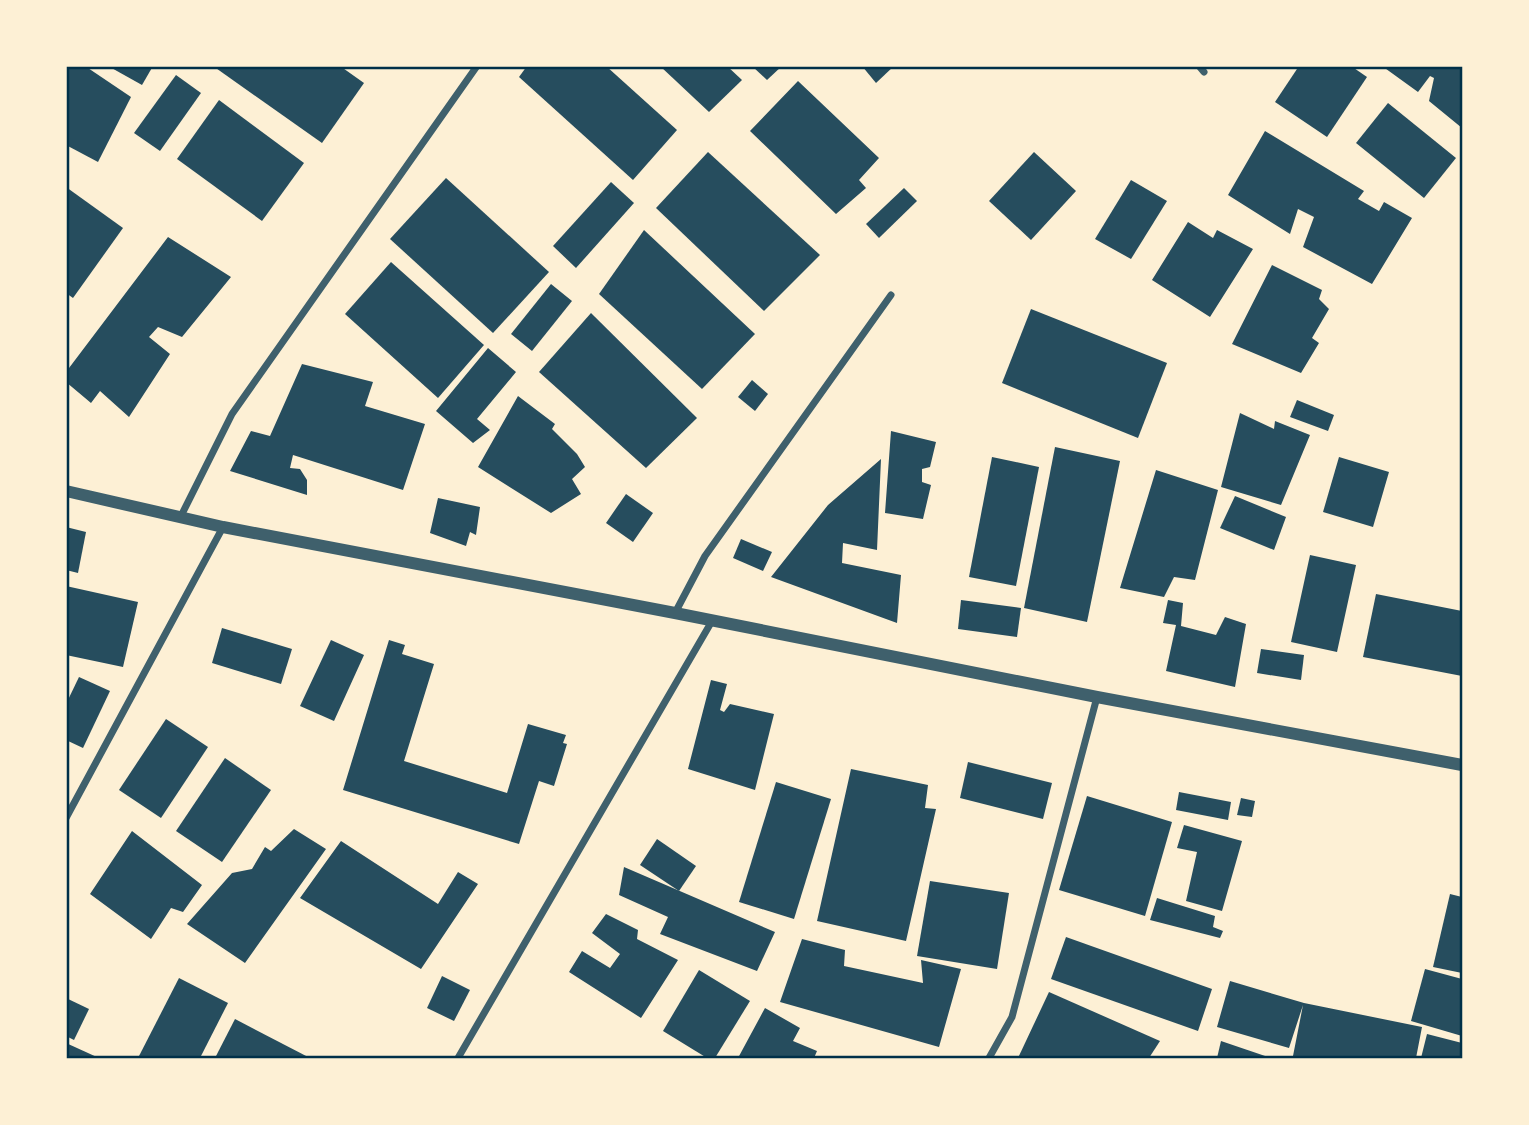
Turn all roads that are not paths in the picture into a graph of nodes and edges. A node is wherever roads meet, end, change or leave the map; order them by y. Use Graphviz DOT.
graph roads {
  1 [pos="477,66"];
  2 [pos="891,295"];
  3 [pos="66,491"];
  4 [pos="181,516"];
  5 [pos="223,527"];
  6 [pos="675,612"];
  7 [pos="712,621"];
  8 [pos="1097,697"];
  9 [pos="1462,765"];
  10 [pos="66,818"];
  11 [pos="458,1059"];
  12 [pos="989,1059"];
  1 -- 4 [label="street"];
  2 -- 6 [label="street"];
  3 -- 4 [label="street"];
  4 -- 5 [label="street"];
  5 -- 6 [label="street"];
  5 -- 10 [label="street"];
  6 -- 7 [label="street"];
  7 -- 8 [label="street"];
  7 -- 11 [label="street"];
  8 -- 9 [label="street"];
  8 -- 12 [label="street"];
}
